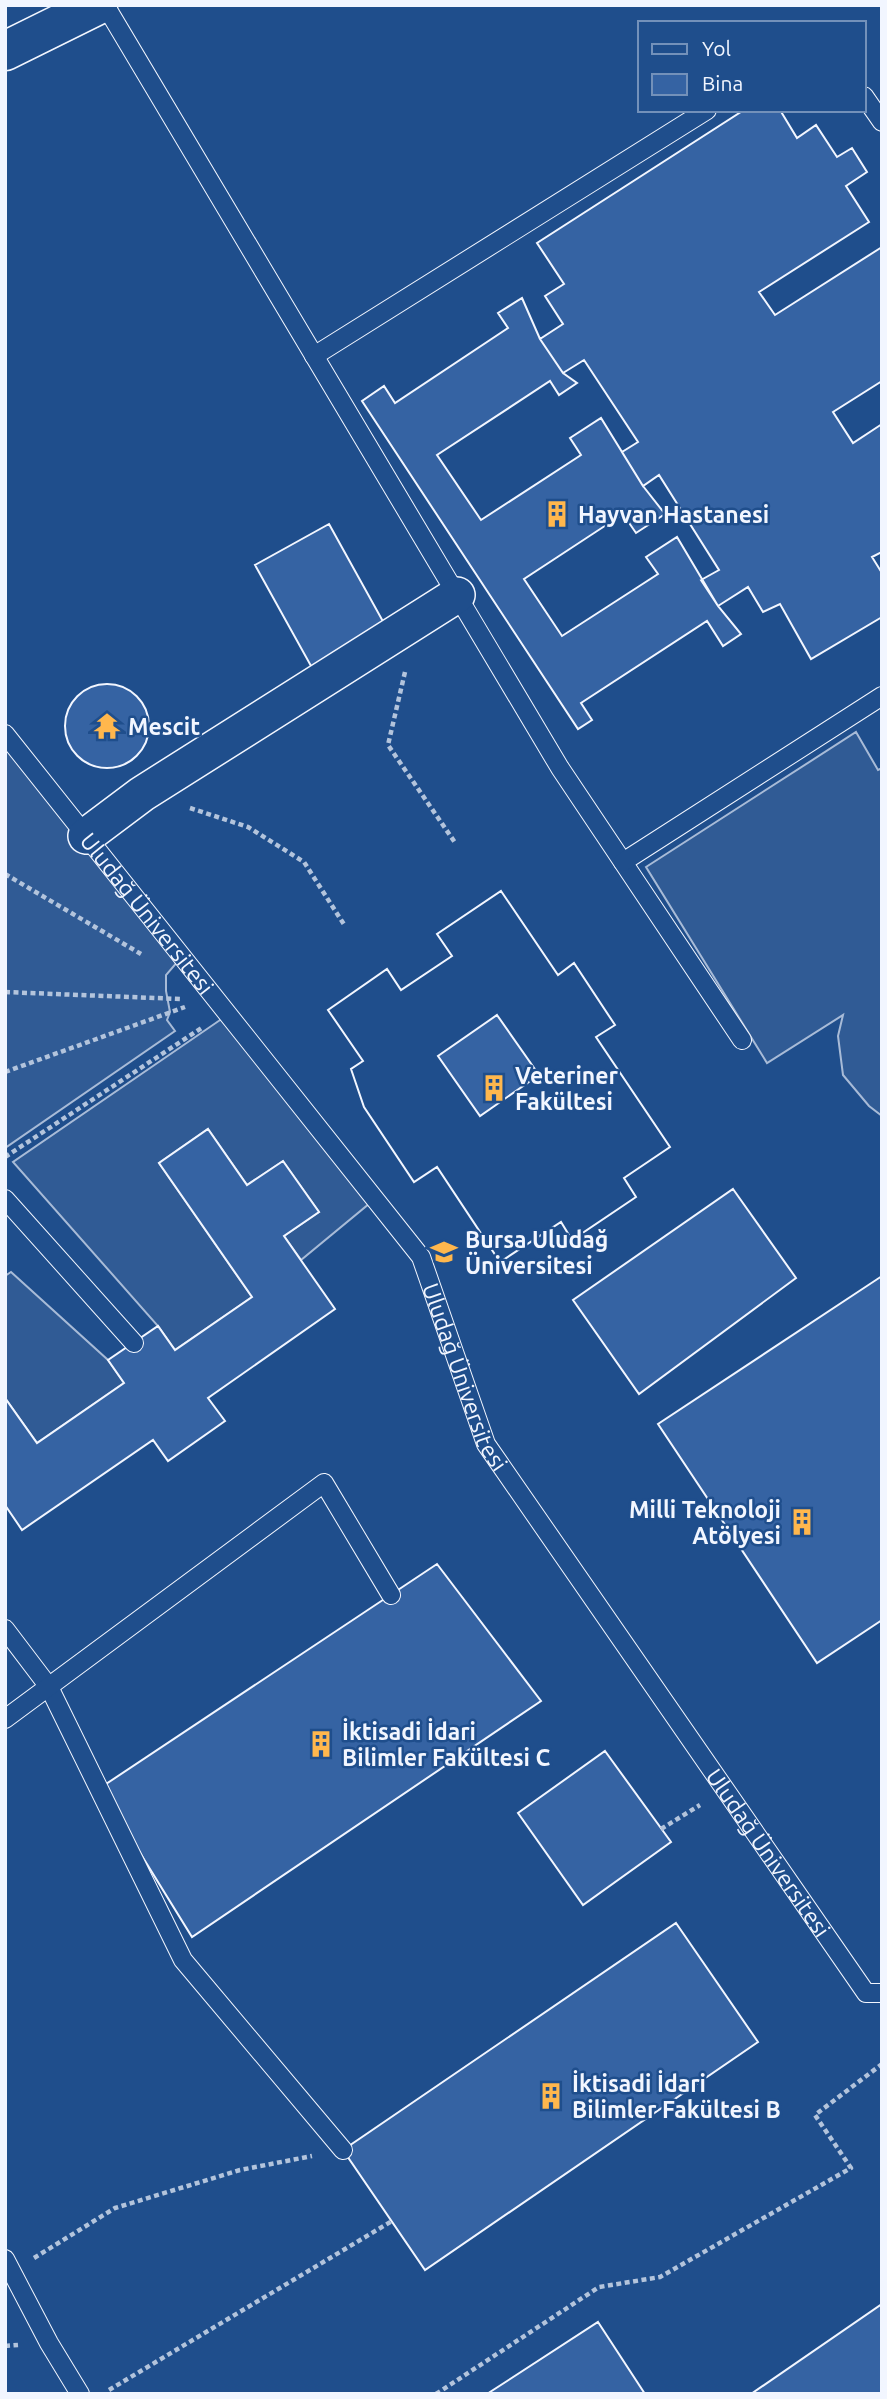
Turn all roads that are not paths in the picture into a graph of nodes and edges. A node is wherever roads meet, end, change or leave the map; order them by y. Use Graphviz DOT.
graph roads {
  1 [pos="98,5"];
  2 [pos="105,5"];
  3 [pos="5,51"];
  4 [pos="866,99"];
  5 [pos="705,112"];
  6 [pos="882,122"];
  7 [pos="314,356"];
  8 [pos="457,595"];
  9 [pos="882,695"];
  10 [pos="5,734"];
  11 [pos="86,835"];
  12 [pos="623,862"];
  13 [pos="742,1040"];
  14 [pos="5,1199"];
  15 [pos="134,1343"];
  16 [pos="391,1595"];
  17 [pos="5,1629"];
  18 [pos="48,1687"];
  19 [pos="5,1719"];
  20 [pos="882,1993"];
  21 [pos="343,2150"];
  22 [pos="9,2265"];
  23 [pos="80,2394"];
  1 -- 3 [label="street"];
  2 -- 7 [label="lane"];
  4 -- 6 [label="lane"];
  5 -- 7 [label="lane"];
  7 -- 8 [label="lane"];
  8 -- 11 [label="street"];
  8 -- 12 [label="lane"];
  9 -- 12 [label="lane"];
  10 -- 11 [label="lane, Uludağ Üniversitesi"];
  11 -- 20 [label="lane, Uludağ Üniversitesi"];
  12 -- 13 [label="lane"];
  14 -- 15 [label="lane"];
  16 -- 18 [label="lane"];
  17 -- 18 [label="lane"];
  18 -- 19 [label="lane"];
  18 -- 21 [label="lane"];
  22 -- 23 [label="lane"];
}
